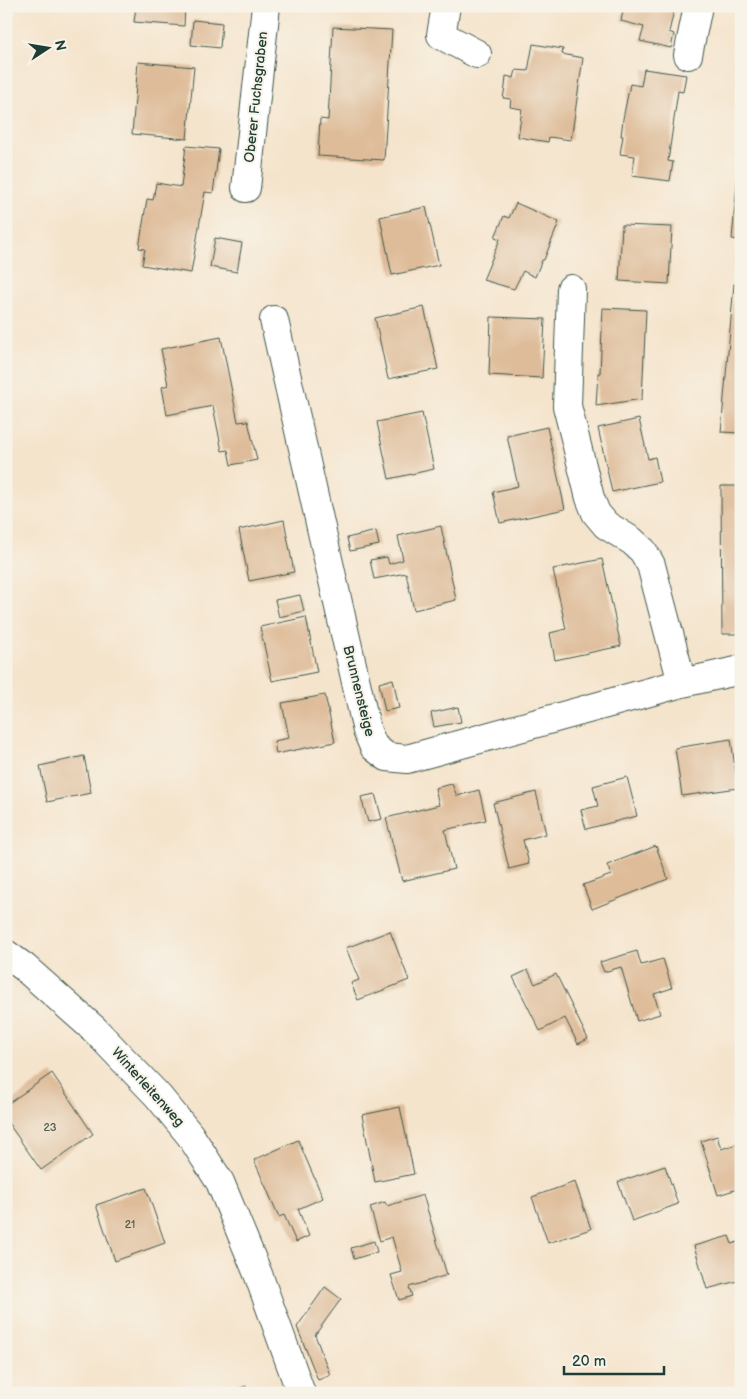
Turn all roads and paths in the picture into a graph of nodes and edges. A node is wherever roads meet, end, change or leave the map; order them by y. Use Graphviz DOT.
graph roads {
  1 [pos="266,6"];
  2 [pos="446,6"];
  3 [pos="698,6"];
  4 [pos="477,54"];
  5 [pos="688,55"];
  6 [pos="246,188"];
  7 [pos="571,289"];
  8 [pos="274,320"];
  9 [pos="741,670"];
  10 [pos="682,683"];
  11 [pos="6,954"];
  12 [pos="301,1393"];
  1 -- 6 [label="street, Oberer Fuchsgraben"];
  2 -- 4 [label="street"];
  3 -- 5 [label="street"];
  7 -- 10 [label="street"];
  8 -- 10 [label="street, Brunnensteige"];
  9 -- 10 [label="street, Brunnensteige"];
  11 -- 12 [label="street, Winterleitenweg"];
}
